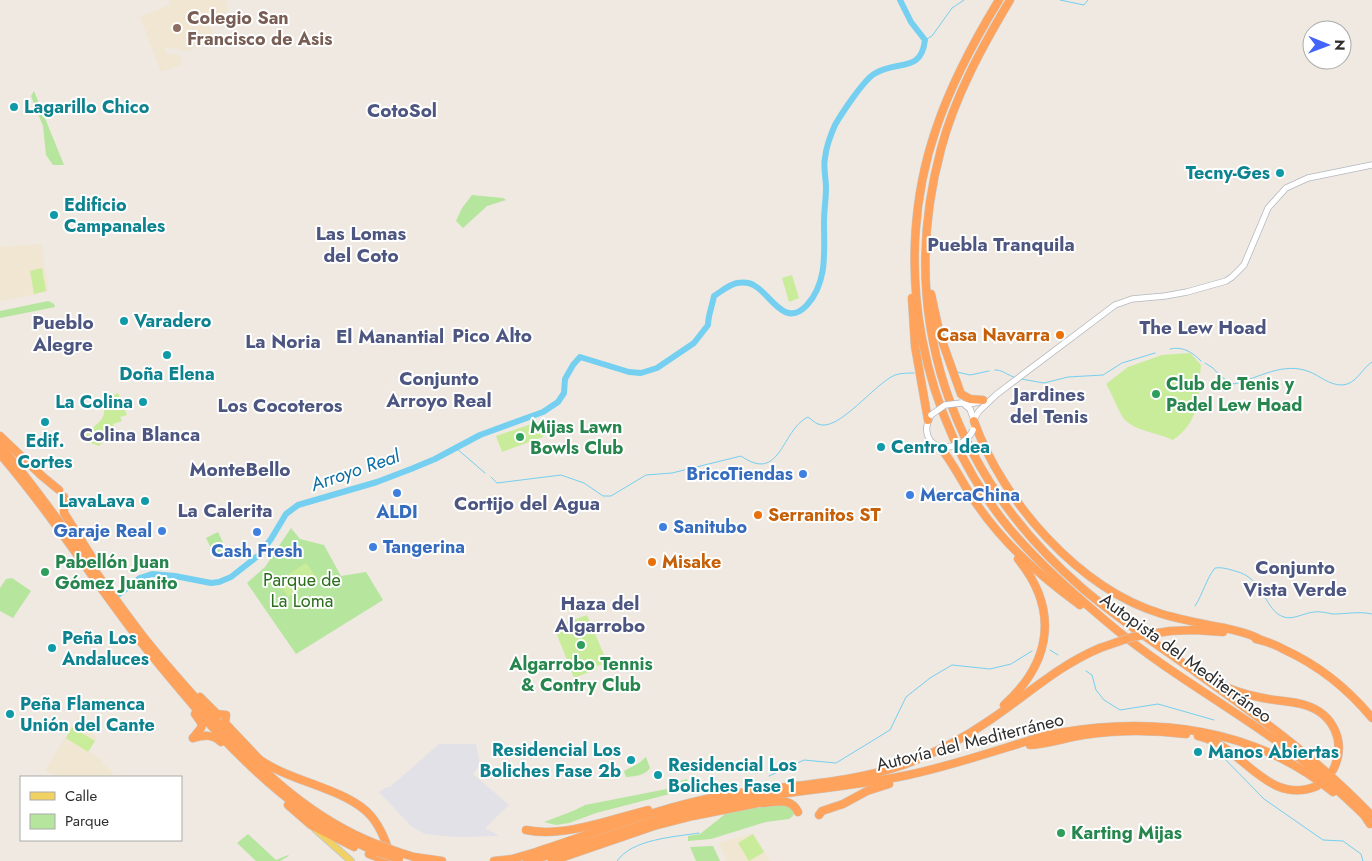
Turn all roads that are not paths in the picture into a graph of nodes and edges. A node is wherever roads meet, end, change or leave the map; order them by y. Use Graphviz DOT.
graph roads {
  1 [pos="999,0"];
  2 [pos="1010,0"];
  3 [pos="1372,165"];
  4 [pos="914,248"];
  5 [pos="926,254"];
  6 [pos="961,394"];
  7 [pos="997,394"];
  8 [pos="983,400"];
  9 [pos="964,404"];
  10 [pos="930,418"];
  11 [pos="974,420"];
  12 [pos="0,436"];
  13 [pos="0,445"];
  14 [pos="943,447"];
  15 [pos="0,454"];
  16 [pos="0,459"];
  17 [pos="12,468"];
  18 [pos="59,490"];
  19 [pos="64,497"];
  20 [pos="997,531"];
  21 [pos="104,584"];
  22 [pos="1114,628"];
  23 [pos="1261,640"];
  24 [pos="162,664"];
  25 [pos="1201,676"];
  26 [pos="1372,718"];
  27 [pos="219,724"];
  28 [pos="980,726"];
  29 [pos="1067,732"];
  30 [pos="1030,746"];
  31 [pos="237,753"];
  32 [pos="245,761"];
  33 [pos="263,763"];
  34 [pos="1333,770"];
  35 [pos="889,784"];
  36 [pos="1316,786"];
  37 [pos="690,803"];
  38 [pos="762,803"];
  39 [pos="798,812"];
  40 [pos="819,815"];
  41 [pos="1371,822"];
  42 [pos="310,825"];
  43 [pos="526,830"];
  44 [pos="377,851"];
  45 [pos="397,859"];
  46 [pos="553,860"];
  47 [pos="351,861"];
  48 [pos="442,861"];
  49 [pos="494,861"];
  50 [pos="527,861"];
  1 -- 4 [label="highway, Autopista del Mediterráneo"];
  2 -- 5 [label="highway, Autopista del Mediterráneo"];
  3 -- 7 [label="main road"];
  4 -- 10 [label="highway"];
  4 -- 22 [label="highway, Autopista del Mediterráneo"];
  5 -- 6 [label="highway"];
  5 -- 25 [label="highway, Autopista del Mediterráneo"];
  6 -- 8 [label="highway"];
  6 -- 9 [label="highway"];
  7 -- 8 [label="main road"];
  7 -- 11 [label="main road"];
  8 -- 9 [label="main road"];
  9 -- 10 [label="main road, bridge"];
  9 -- 11 [label="main road"];
  10 -- 14 [label="main road"];
  11 -- 14 [label="main road, bridge"];
  11 -- 23 [label="highway"];
  12 -- 18 [label="highway"];
  13 -- 21 [label="highway"];
  14 -- 20 [label="highway"];
  15 -- 17 [label="highway"];
  16 -- 17 [label="highway"];
  17 -- 21 [label="highway"];
  19 -- 21 [label="highway"];
  20 -- 22 [label="highway"];
  20 -- 28 [label="highway"];
  21 -- 24 [label="highway"];
  22 -- 41 [label="highway, Autopista del Mediterráneo"];
  23 -- 26 [label="highway, Autovía del Mediterráneo"];
  23 -- 28 [label="highway, Autovía del Mediterráneo, bridge"];
  24 -- 27 [label="highway"];
  24 -- 31 [label="highway"];
  24 -- 31 [label="highway"];
  24 -- 33 [label="highway"];
  25 -- 34 [label="highway"];
  25 -- 41 [label="highway, Autopista del Mediterráneo"];
  27 -- 33 [label="highway"];
  27 -- 44 [label="highway"];
  28 -- 37 [label="highway, Autovía del Mediterráneo"];
  29 -- 30 [label="highway"];
  29 -- 41 [label="highway, Autovía del Mediterráneo"];
  29 -- 50 [label="highway, Autovía del Mediterráneo"];
  30 -- 35 [label="highway"];
  30 -- 36 [label="highway"];
  31 -- 32 [label="highway"];
  32 -- 42 [label="highway"];
  32 -- 44 [label="highway"];
  33 -- 45 [label="highway"];
  35 -- 38 [label="highway"];
  35 -- 40 [label="highway"];
  37 -- 43 [label="highway"];
  37 -- 49 [label="highway, Autovía del Mediterráneo"];
  38 -- 39 [label="highway"];
  38 -- 46 [label="highway"];
  42 -- 44 [label="highway"];
  42 -- 47 [label="main road"];
  44 -- 45 [label="highway, bridge"];
  44 -- 45 [label="highway"];
  45 -- 48 [label="highway"];
}
